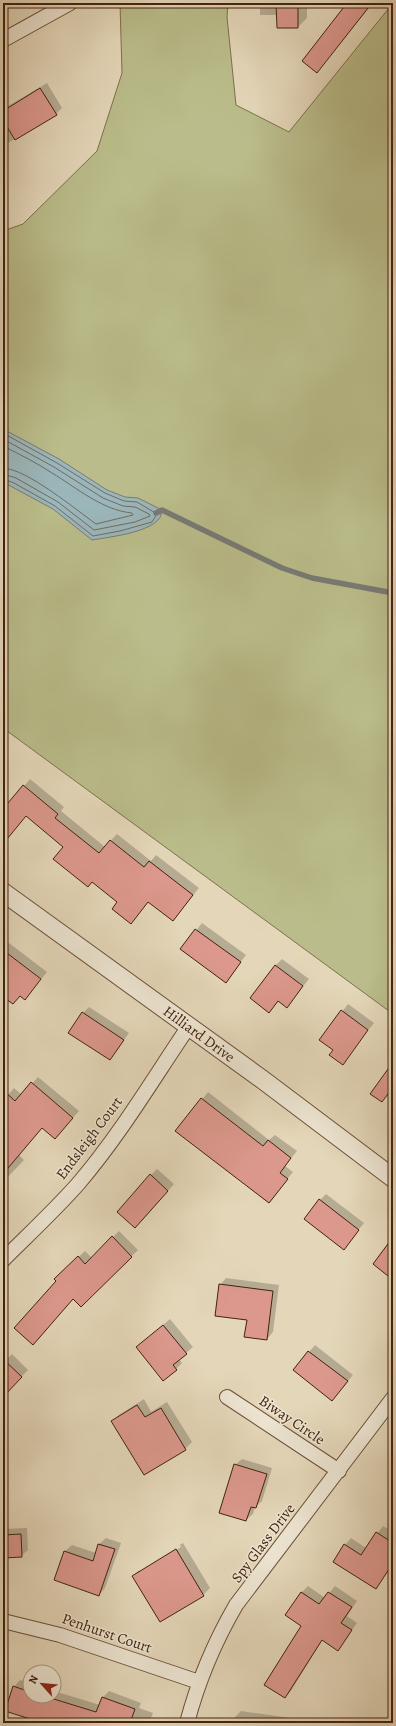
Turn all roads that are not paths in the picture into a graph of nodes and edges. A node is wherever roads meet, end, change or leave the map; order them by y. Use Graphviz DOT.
graph roads {
  1 [pos="70,3"];
  2 [pos="3,40"];
  3 [pos="3,892"];
  4 [pos="189,1026"];
  5 [pos="393,1178"];
  6 [pos="3,1260"];
  7 [pos="227,1397"];
  8 [pos="393,1398"];
  9 [pos="339,1471"];
  10 [pos="3,1621"];
  11 [pos="199,1682"];
  12 [pos="187,1723"];
  1 -- 2 [label="street"];
  3 -- 4 [label="street, Hilliard Drive"];
  4 -- 5 [label="street, Hilliard Drive"];
  4 -- 6 [label="street, Endsleigh Court"];
  7 -- 9 [label="street, Biway Circle"];
  8 -- 9 [label="street, Spy Glass Drive"];
  9 -- 11 [label="street, Spy Glass Drive"];
  10 -- 11 [label="street, Penhurst Court"];
  11 -- 12 [label="street, Spy Glass Drive"];
}
